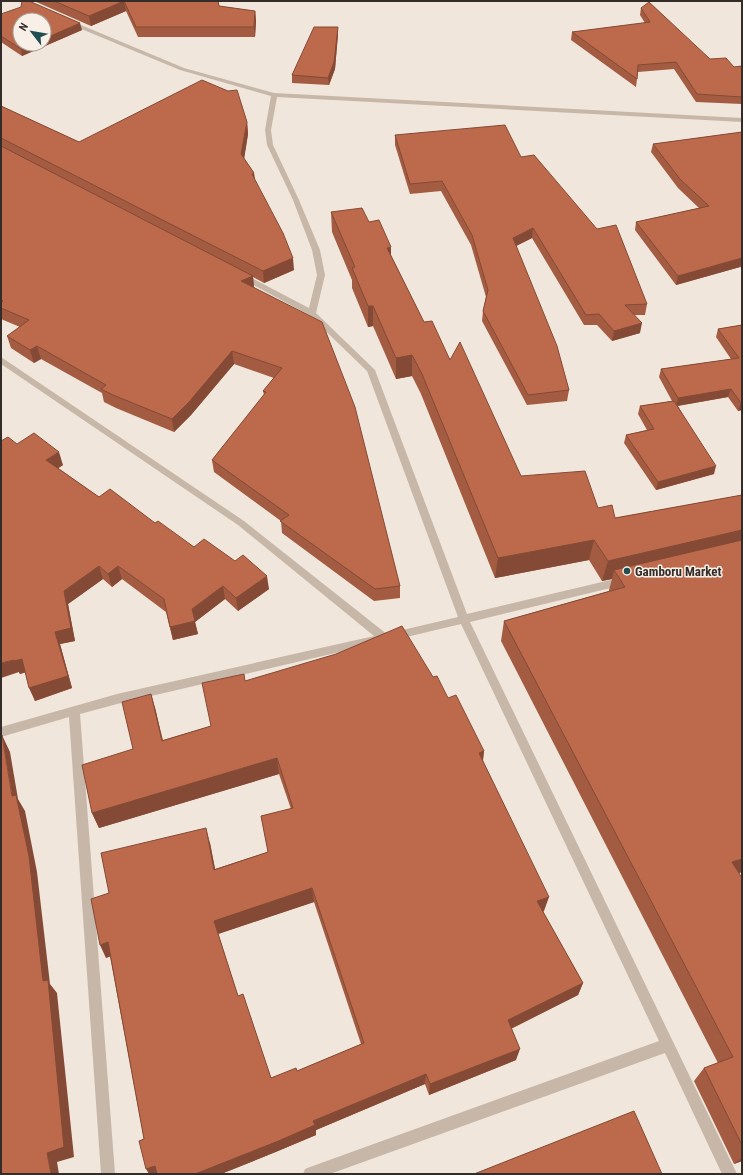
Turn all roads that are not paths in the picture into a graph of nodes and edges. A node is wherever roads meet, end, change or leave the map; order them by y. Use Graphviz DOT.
graph roads {
  1 [pos="65,20"];
  2 [pos="274,95"];
  3 [pos="742,120"];
  4 [pos="234,272"];
  5 [pos="312,313"];
  6 [pos="1,360"];
  7 [pos="634,579"];
  8 [pos="464,620"];
  9 [pos="384,638"];
  10 [pos="74,711"];
  11 [pos="1,732"];
  12 [pos="667,1045"];
  13 [pos="108,1174"];
  14 [pos="310,1174"];
  15 [pos="730,1174"];
  1 -- 2 [label="street"];
  2 -- 3 [label="street"];
  2 -- 5 [label="street"];
  4 -- 5 [label="street"];
  5 -- 8 [label="street"];
  6 -- 9 [label="street"];
  7 -- 8 [label="street"];
  8 -- 9 [label="street"];
  8 -- 12 [label="street"];
  9 -- 10 [label="street"];
  10 -- 11 [label="street"];
  10 -- 13 [label="street"];
  12 -- 14 [label="street"];
  12 -- 15 [label="street"];
}
